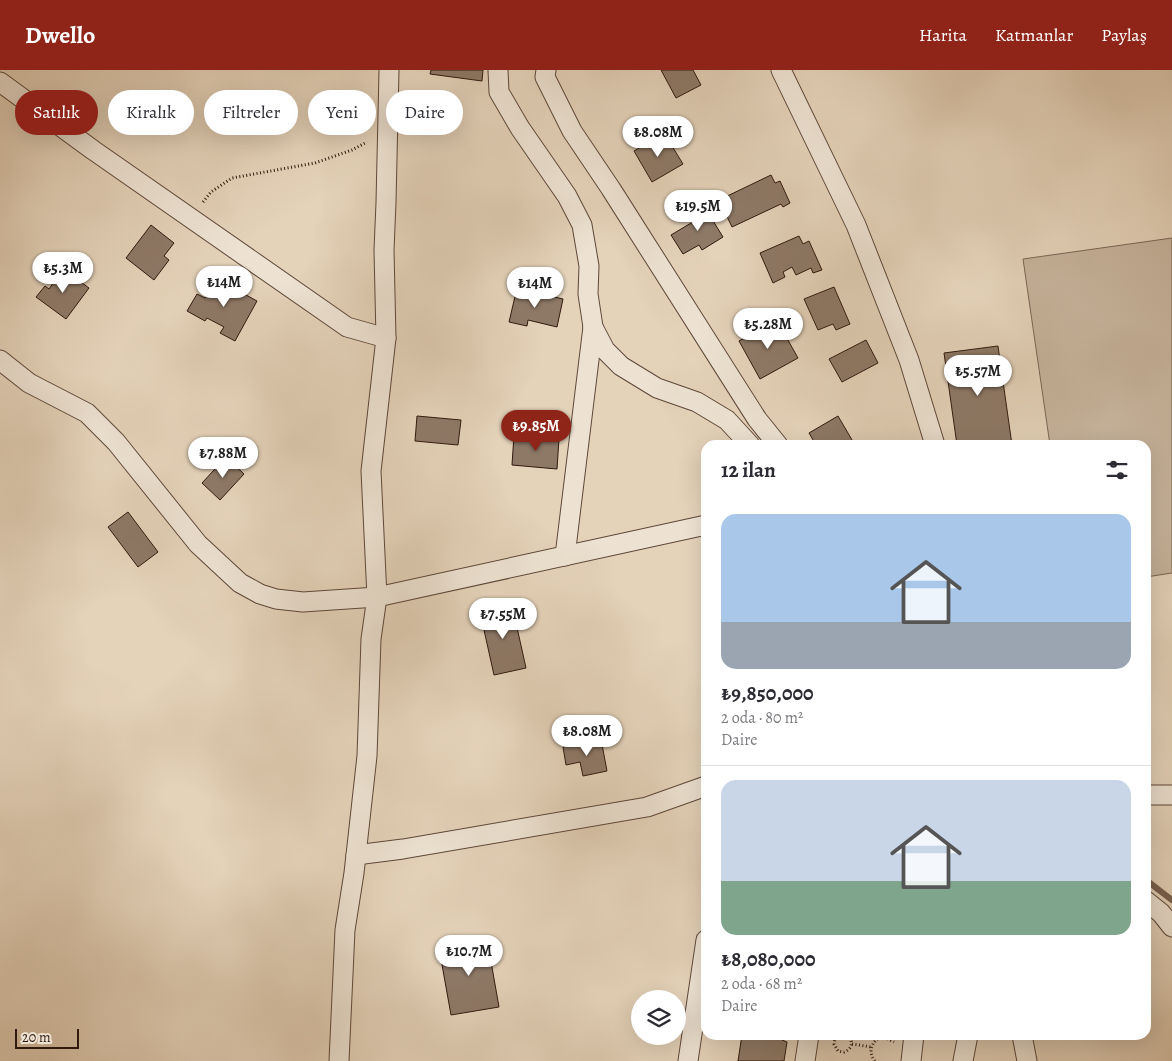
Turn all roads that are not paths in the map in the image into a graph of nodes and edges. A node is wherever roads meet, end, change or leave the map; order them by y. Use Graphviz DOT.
graph roads {
  1 [pos="389,70"];
  2 [pos="498,70"];
  3 [pos="546,70"];
  4 [pos="781,70"];
  5 [pos="0,82"];
  6 [pos="592,327"];
  7 [pos="386,338"];
  8 [pos="0,360"];
  9 [pos="745,440"];
  10 [pos="774,440"];
  11 [pos="933,440"];
  12 [pos="701,526"];
  13 [pos="565,556"];
  14 [pos="377,596"];
  15 [pos="701,788"];
  16 [pos="1151,795"];
  17 [pos="1172,795"];
  18 [pos="356,855"];
  19 [pos="1151,905"];
  20 [pos="1172,927"];
  21 [pos="701,974"];
  22 [pos="808,1040"];
  23 [pos="913,1040"];
  24 [pos="967,1040"];
  25 [pos="1023,1040"];
  26 [pos="339,1061"];
  27 [pos="688,1061"];
  28 [pos="805,1061"];
  29 [pos="911,1061"];
  30 [pos="963,1061"];
  31 [pos="1027,1061"];
  1 -- 7 [label="street"];
  2 -- 6 [label="street"];
  3 -- 10 [label="street"];
  4 -- 11 [label="street"];
  5 -- 7 [label="street"];
  6 -- 9 [label="street"];
  6 -- 13 [label="street"];
  7 -- 14 [label="street"];
  8 -- 14 [label="street"];
  12 -- 13 [label="street"];
  13 -- 14 [label="street"];
  14 -- 18 [label="street"];
  15 -- 18 [label="street"];
  16 -- 17 [label="street"];
  18 -- 26 [label="street"];
  19 -- 20 [label="street"];
  21 -- 27 [label="street"];
  22 -- 28 [label="street"];
  23 -- 29 [label="street"];
  24 -- 30 [label="street"];
  25 -- 31 [label="street"];
}
